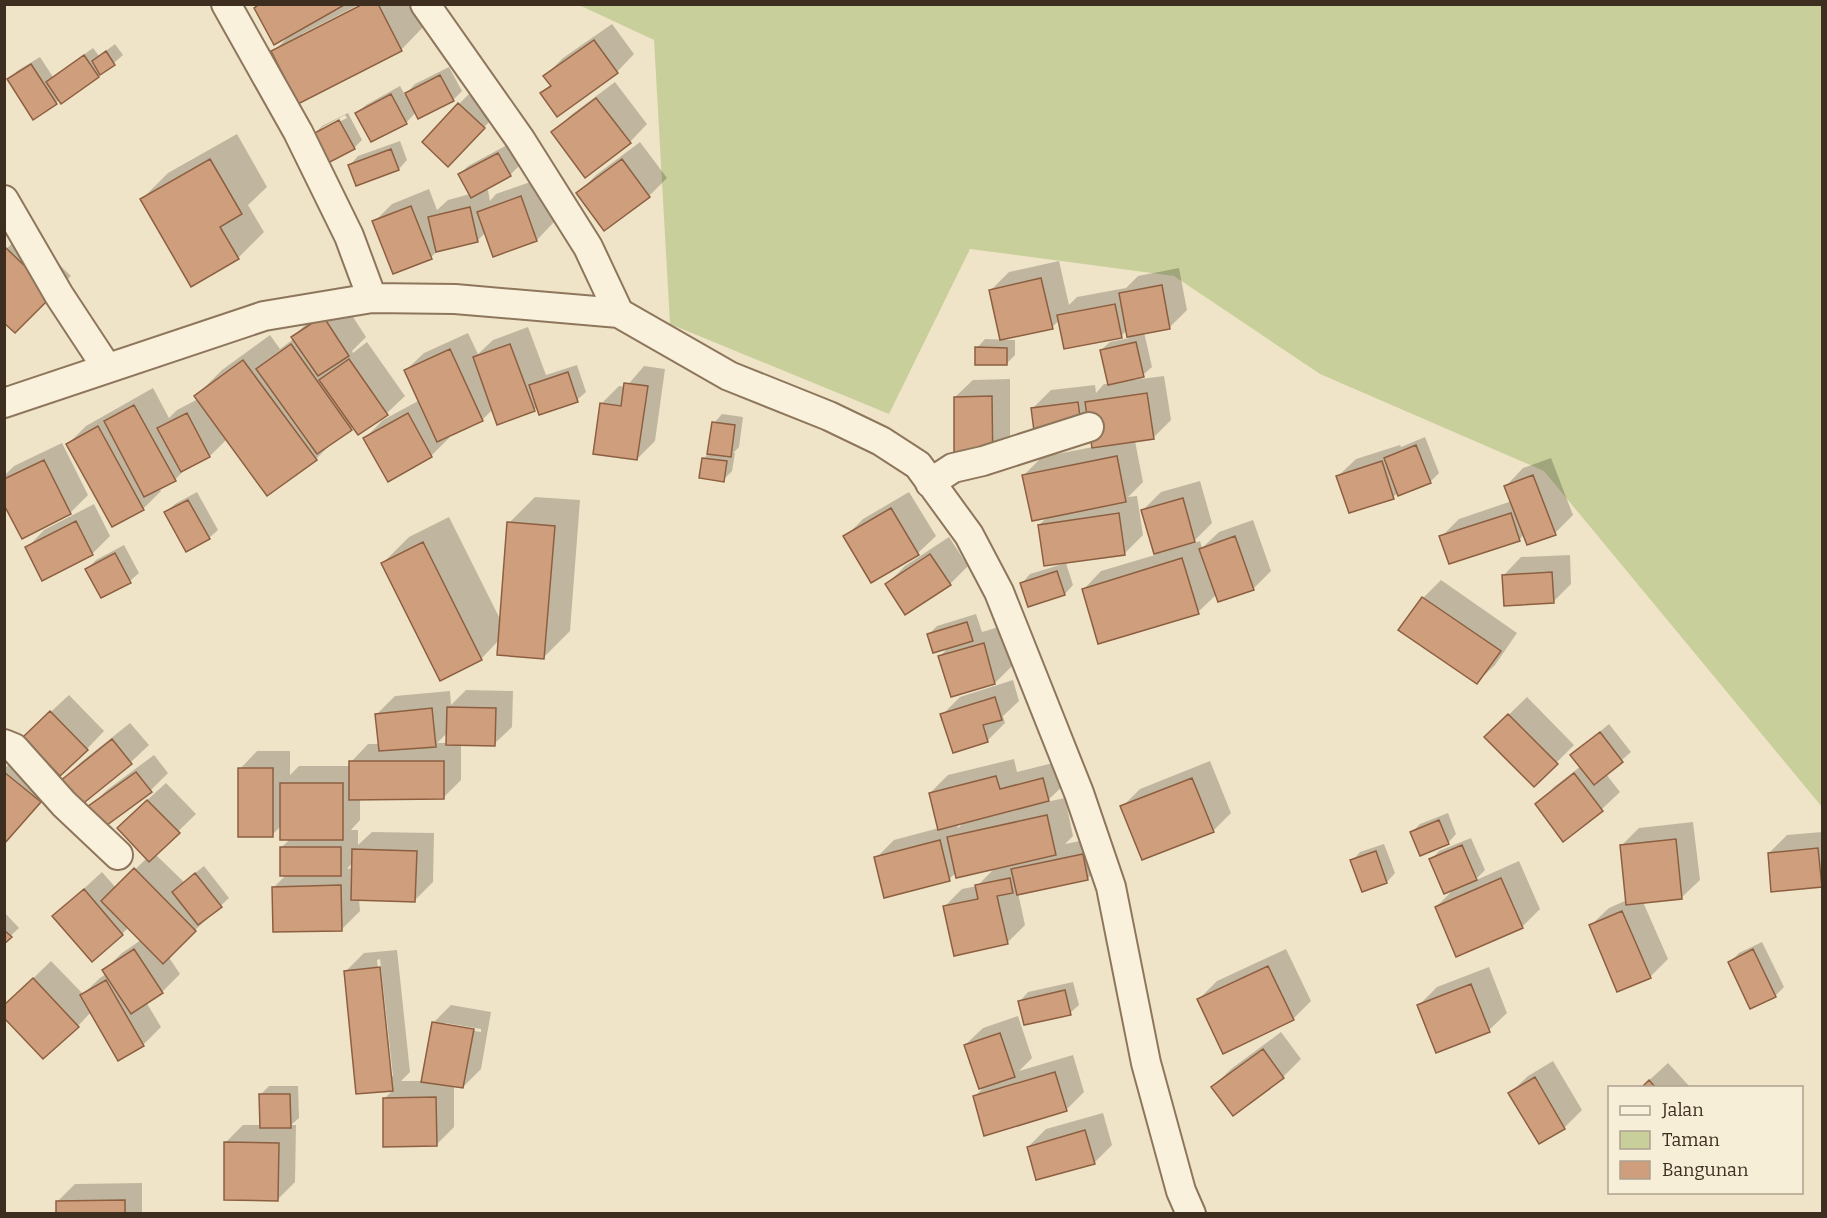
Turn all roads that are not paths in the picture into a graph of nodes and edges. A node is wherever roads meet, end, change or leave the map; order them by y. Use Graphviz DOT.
graph roads {
  1 [pos="226,4"];
  2 [pos="425,4"];
  3 [pos="4,200"];
  4 [pos="372,297"];
  5 [pos="619,313"];
  6 [pos="107,368"];
  7 [pos="4,403"];
  8 [pos="1089,427"];
  9 [pos="930,483"];
  10 [pos="4,744"];
  11 [pos="118,855"];
  12 [pos="1191,1214"];
  1 -- 4 [label="street"];
  2 -- 5 [label="street"];
  3 -- 6 [label="street"];
  4 -- 5 [label="street"];
  4 -- 6 [label="street"];
  5 -- 9 [label="street"];
  6 -- 7 [label="street"];
  8 -- 9 [label="street"];
  9 -- 12 [label="street"];
  10 -- 11 [label="street"];
}
